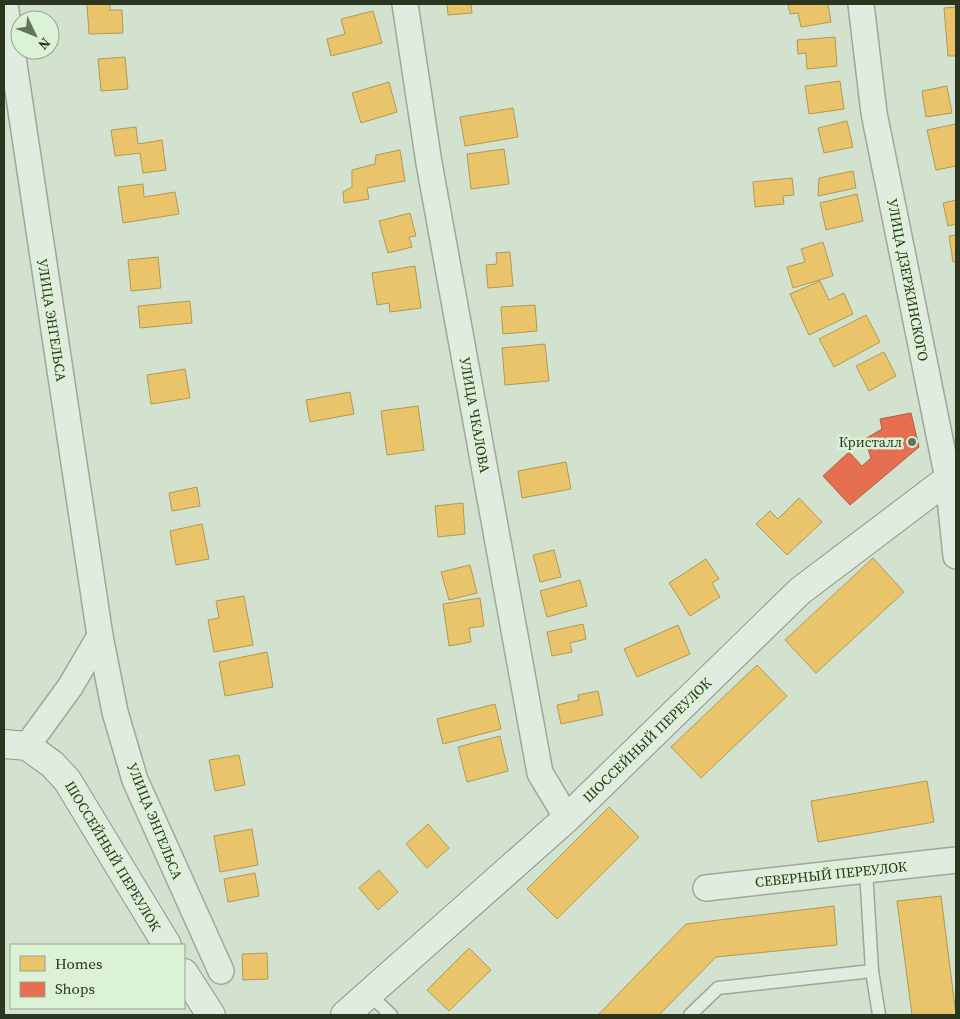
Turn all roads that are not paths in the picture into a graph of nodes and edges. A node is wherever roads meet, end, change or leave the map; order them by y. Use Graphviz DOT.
graph roads {
  1 [pos="4,4"];
  2 [pos="405,4"];
  3 [pos="861,4"];
  4 [pos="952,478"];
  5 [pos="956,556"];
  6 [pos="100,636"];
  7 [pos="15,745"];
  8 [pos="567,818"];
  9 [pos="956,860"];
  10 [pos="866,870"];
  11 [pos="706,888"];
  12 [pos="166,944"];
  13 [pos="221,971"];
  14 [pos="872,971"];
  15 [pos="185,976"];
  16 [pos="369,994"];
  17 [pos="211,1015"];
  18 [pos="345,1015"];
  19 [pos="391,1015"];
  20 [pos="690,1015"];
  21 [pos="879,1015"];
  1 -- 6 [label="street, УЛИЦА ЭНГЕЛЬСА"];
  2 -- 8 [label="street, УЛИЦА ЧКАЛОВА"];
  3 -- 4 [label="street, УЛИЦА ДЗЕРЖИНСКОГО"];
  4 -- 5 [label="street, УЛИЦА ДЗЕРЖИНСКОГО"];
  4 -- 8 [label="main road, ШОССЕЙНЫЙ ПЕРЕУЛОК"];
  6 -- 7 [label="street"];
  6 -- 13 [label="street, УЛИЦА ЭНГЕЛЬСА"];
  7 -- 12 [label="main road, ШОССЕЙНЫЙ ПЕРЕУЛОК"];
  8 -- 16 [label="main road, ШОССЕЙНЫЙ ПЕРЕУЛОК"];
  9 -- 10 [label="street, СЕВЕРНЫЙ ПЕРЕУЛОК"];
  10 -- 11 [label="street, СЕВЕРНЫЙ ПЕРЕУЛОК"];
  10 -- 14 [label="lane"];
  14 -- 20 [label="lane"];
  14 -- 21 [label="lane"];
  15 -- 17 [label="main road"];
  16 -- 18 [label="main road, ШОССЕЙНЫЙ ПЕРЕУЛОК"];
  16 -- 19 [label="lane"];
}
